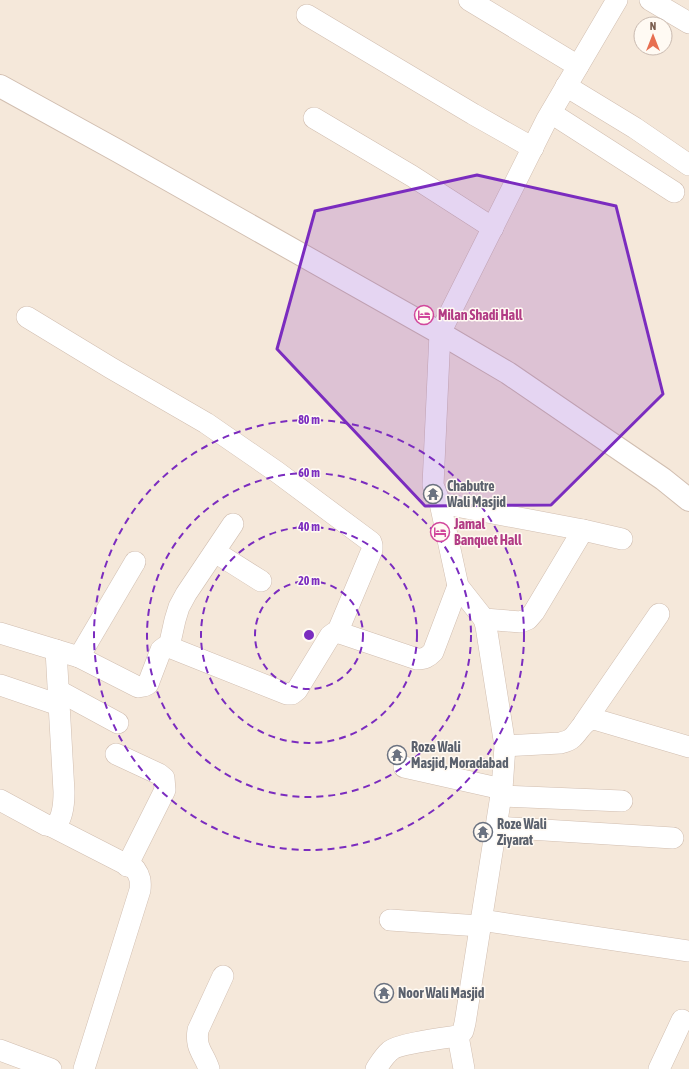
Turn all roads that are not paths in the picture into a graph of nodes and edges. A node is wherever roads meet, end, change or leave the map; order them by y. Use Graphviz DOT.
graph roads {
  1 [pos="469,0"];
  2 [pos="617,0"];
  3 [pos="650,0"];
  4 [pos="307,15"];
  5 [pos="689,23"];
  6 [pos="578,66"];
  7 [pos="0,86"];
  8 [pos="566,86"];
  9 [pos="551,113"];
  10 [pos="314,118"];
  11 [pos="533,148"];
  12 [pos="689,165"];
  13 [pos="674,192"];
  14 [pos="493,228"];
  15 [pos="27,317"];
  16 [pos="440,333"];
  17 [pos="689,500"];
  18 [pos="440,503"];
  19 [pos="233,524"];
  20 [pos="583,530"];
  21 [pos="622,540"];
  22 [pos="214,552"];
  23 [pos="135,562"];
  24 [pos="261,581"];
  25 [pos="458,586"];
  26 [pos="659,614"];
  27 [pos="484,619"];
  28 [pos="0,633"];
  29 [pos="337,633"];
  30 [pos="169,648"];
  31 [pos="56,650"];
  32 [pos="79,657"];
  33 [pos="0,685"];
  34 [pos="59,698"];
  35 [pos="118,723"];
  36 [pos="584,723"];
  37 [pos="505,746"];
  38 [pos="689,747"];
  39 [pos="116,754"];
  40 [pos="404,767"];
  41 [pos="502,792"];
  42 [pos="0,800"];
  43 [pos="622,801"];
  44 [pos="51,826"];
  45 [pos="496,827"];
  46 [pos="672,838"];
  47 [pos="127,866"];
  48 [pos="390,920"];
  49 [pos="481,923"];
  50 [pos="689,952"];
  51 [pos="224,976"];
  52 [pos="682,1020"];
  53 [pos="458,1036"];
  54 [pos="0,1050"];
  55 [pos="41,1067"];
  56 [pos="84,1069"];
  57 [pos="209,1069"];
  58 [pos="376,1069"];
  59 [pos="464,1069"];
  60 [pos="659,1069"];
  1 -- 6 [label="street"];
  2 -- 6 [label="street"];
  3 -- 5 [label="street"];
  4 -- 11 [label="street"];
  6 -- 8 [label="street"];
  7 -- 16 [label="street"];
  8 -- 9 [label="street"];
  8 -- 12 [label="street"];
  9 -- 11 [label="street"];
  9 -- 13 [label="street"];
  10 -- 14 [label="street"];
  11 -- 14 [label="street"];
  14 -- 16 [label="street"];
  15 -- 29 [label="street"];
  16 -- 17 [label="street"];
  16 -- 18 [label="street"];
  18 -- 20 [label="street"];
  18 -- 25 [label="street"];
  19 -- 22 [label="street"];
  20 -- 21 [label="street"];
  20 -- 27 [label="street"];
  22 -- 24 [label="street"];
  22 -- 30 [label="street"];
  23 -- 32 [label="street"];
  25 -- 27 [label="street"];
  25 -- 29 [label="street"];
  26 -- 36 [label="street"];
  27 -- 37 [label="street"];
  28 -- 31 [label="street"];
  29 -- 30 [label="street"];
  30 -- 32 [label="street"];
  31 -- 32 [label="street"];
  31 -- 34 [label="street"];
  33 -- 34 [label="street"];
  34 -- 35 [label="street"];
  34 -- 44 [label="street"];
  36 -- 37 [label="street"];
  36 -- 38 [label="street"];
  37 -- 41 [label="street"];
  39 -- 47 [label="street"];
  40 -- 41 [label="street"];
  41 -- 43 [label="street"];
  41 -- 45 [label="street"];
  42 -- 44 [label="street"];
  44 -- 47 [label="street"];
  45 -- 46 [label="street"];
  45 -- 49 [label="street"];
  47 -- 56 [label="street"];
  48 -- 49 [label="street"];
  49 -- 50 [label="street"];
  49 -- 53 [label="street"];
  51 -- 57 [label="street"];
  52 -- 60 [label="street"];
  53 -- 58 [label="street"];
  53 -- 59 [label="street"];
  54 -- 55 [label="street"];
}
